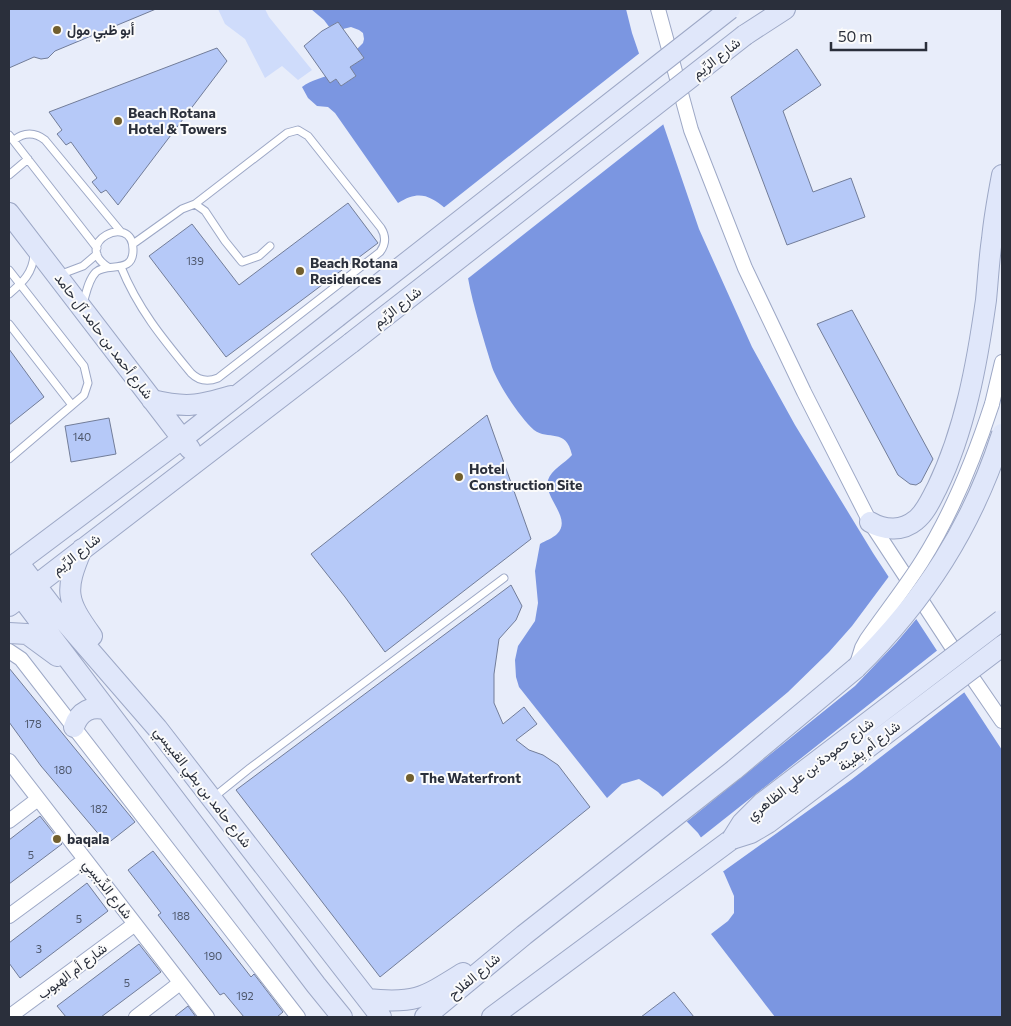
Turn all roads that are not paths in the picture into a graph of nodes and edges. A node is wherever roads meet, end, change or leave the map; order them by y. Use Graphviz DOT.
graph roads {
  1 [pos="658,9"];
  2 [pos="730,9"];
  3 [pos="785,9"];
  4 [pos="11,138"];
  5 [pos="28,158"];
  6 [pos="1002,175"];
  7 [pos="9,176"];
  8 [pos="195,204"];
  9 [pos="9,213"];
  10 [pos="121,232"];
  11 [pos="132,244"];
  12 [pos="34,246"];
  13 [pos="270,246"];
  14 [pos="97,251"];
  15 [pos="108,266"];
  16 [pos="121,267"];
  17 [pos="9,270"];
  18 [pos="58,276"];
  19 [pos="20,285"];
  20 [pos="9,294"];
  21 [pos="82,307"];
  22 [pos="9,324"];
  23 [pos="1002,362"];
  24 [pos="244,391"];
  25 [pos="152,400"];
  26 [pos="72,405"];
  27 [pos="1002,434"];
  28 [pos="182,439"];
  29 [pos="9,458"];
  30 [pos="198,460"];
  31 [pos="870,522"];
  32 [pos="82,549"];
  33 [pos="13,566"];
  34 [pos="504,578"];
  35 [pos="18,592"];
  36 [pos="1002,620"];
  37 [pos="9,633"];
  38 [pos="1002,639"];
  39 [pos="1002,646"];
  40 [pos="9,651"];
  41 [pos="66,658"];
  42 [pos="965,667"];
  43 [pos="856,668"];
  44 [pos="107,710"];
  45 [pos="1002,721"];
  46 [pos="74,727"];
  47 [pos="157,728"];
  48 [pos="9,761"];
  49 [pos="38,799"];
  50 [pos="212,799"];
  51 [pos="9,821"];
  52 [pos="732,839"];
  53 [pos="85,860"];
  54 [pos="9,916"];
  55 [pos="135,924"];
  56 [pos="524,935"];
  57 [pos="180,983"];
  58 [pos="316,986"];
  59 [pos="366,999"];
  60 [pos="9,1017"];
  61 [pos="136,1017"];
  62 [pos="207,1017"];
  63 [pos="298,1017"];
  64 [pos="329,1017"];
  65 [pos="342,1017"];
  66 [pos="381,1017"];
  67 [pos="425,1017"];
  68 [pos="492,1017"];
  1 -- 31 [label="street"];
  2 -- 24 [label="main road, شارع الرِّيم, bridge"];
  3 -- 30 [label="main road, شارع الرِّيم, bridge"];
  4 -- 5 [label="lane"];
  4 -- 10 [label="lane"];
  5 -- 7 [label="lane"];
  5 -- 14 [label="lane"];
  6 -- 31 [label="main road"];
  8 -- 11 [label="lane"];
  8 -- 13 [label="lane"];
  8 -- 16 [label="lane"];
  9 -- 12 [label="main road, شارع أحمد بن حامد آل حامد"];
  10 -- 11 [label="lane"];
  10 -- 14 [label="lane"];
  11 -- 16 [label="lane"];
  12 -- 18 [label="main road, شارع أحمد بن حامد آل حامد"];
  12 -- 19 [label="lane"];
  14 -- 15 [label="lane"];
  14 -- 18 [label="lane"];
  15 -- 16 [label="lane"];
  15 -- 21 [label="lane"];
  17 -- 19 [label="lane"];
  18 -- 21 [label="main road, شارع أحمد بن حامد آل حامد"];
  19 -- 20 [label="lane"];
  19 -- 26 [label="lane"];
  21 -- 25 [label="main road, شارع أحمد بن حامد آل حامد"];
  22 -- 26 [label="lane"];
  23 -- 43 [label="street, bridge"];
  24 -- 25 [label="main road"];
  24 -- 28 [label="main road, شارع الرِّيم"];
  25 -- 28 [label="main road, شارع أحمد بن حامد آل حامد"];
  26 -- 29 [label="lane"];
  27 -- 43 [label="main road, bridge"];
  28 -- 30 [label="main road, شارع أحمد بن حامد آل حامد"];
  28 -- 33 [label="main road, شارع الرِّيم"];
  30 -- 32 [label="main road, شارع الرِّيم"];
  31 -- 42 [label="street"];
  32 -- 35 [label="main road, شارع الرِّيم"];
  32 -- 47 [label="main road"];
  33 -- 35 [label="main road, شارع حامد بن بطي القبيسي"];
  34 -- 50 [label="lane"];
  35 -- 41 [label="main road, شارع حامد بن بطي القبيسي"];
  35 -- 47 [label="main road, شارع حامد بن بطي القبيسي"];
  36 -- 52 [label="main road, شارع حمودة بن علي الظاهري, bridge"];
  37 -- 41 [label="main road"];
  38 -- 42 [label="street"];
  39 -- 52 [label="main road, شارع أم يِفينة, bridge"];
  40 -- 46 [label="street"];
  41 -- 44 [label="main road, شارع حامد بن بطي القبيسي"];
  42 -- 45 [label="street"];
  43 -- 56 [label="main road"];
  44 -- 46 [label="main road"];
  44 -- 58 [label="main road, شارع حامد بن بطي القبيسي"];
  46 -- 63 [label="street"];
  47 -- 50 [label="main road, شارع حامد بن بطي القبيسي"];
  48 -- 49 [label="street, شارع الدِّبسِي"];
  49 -- 51 [label="street"];
  49 -- 53 [label="street, شارع الدِّبسِي"];
  50 -- 59 [label="main road, شارع حامد بن بطي القبيسي"];
  52 -- 68 [label="main road, شارع حمودة بن علي الظاهري"];
  53 -- 54 [label="street"];
  53 -- 55 [label="street, شارع الدِّبسِي"];
  55 -- 57 [label="street, شارع الدِّبسِي"];
  55 -- 60 [label="street, شارع أم الهبوب"];
  56 -- 59 [label="main road"];
  56 -- 67 [label="main road, شارع الفلاح"];
  57 -- 61 [label="street"];
  57 -- 62 [label="street, شارع الدِّبسِي"];
  58 -- 64 [label="main road"];
  58 -- 65 [label="main road, شارع حامد بن بطي القبيسي"];
  59 -- 66 [label="main road, شارع حامد بن بطي القبيسي"];
}
